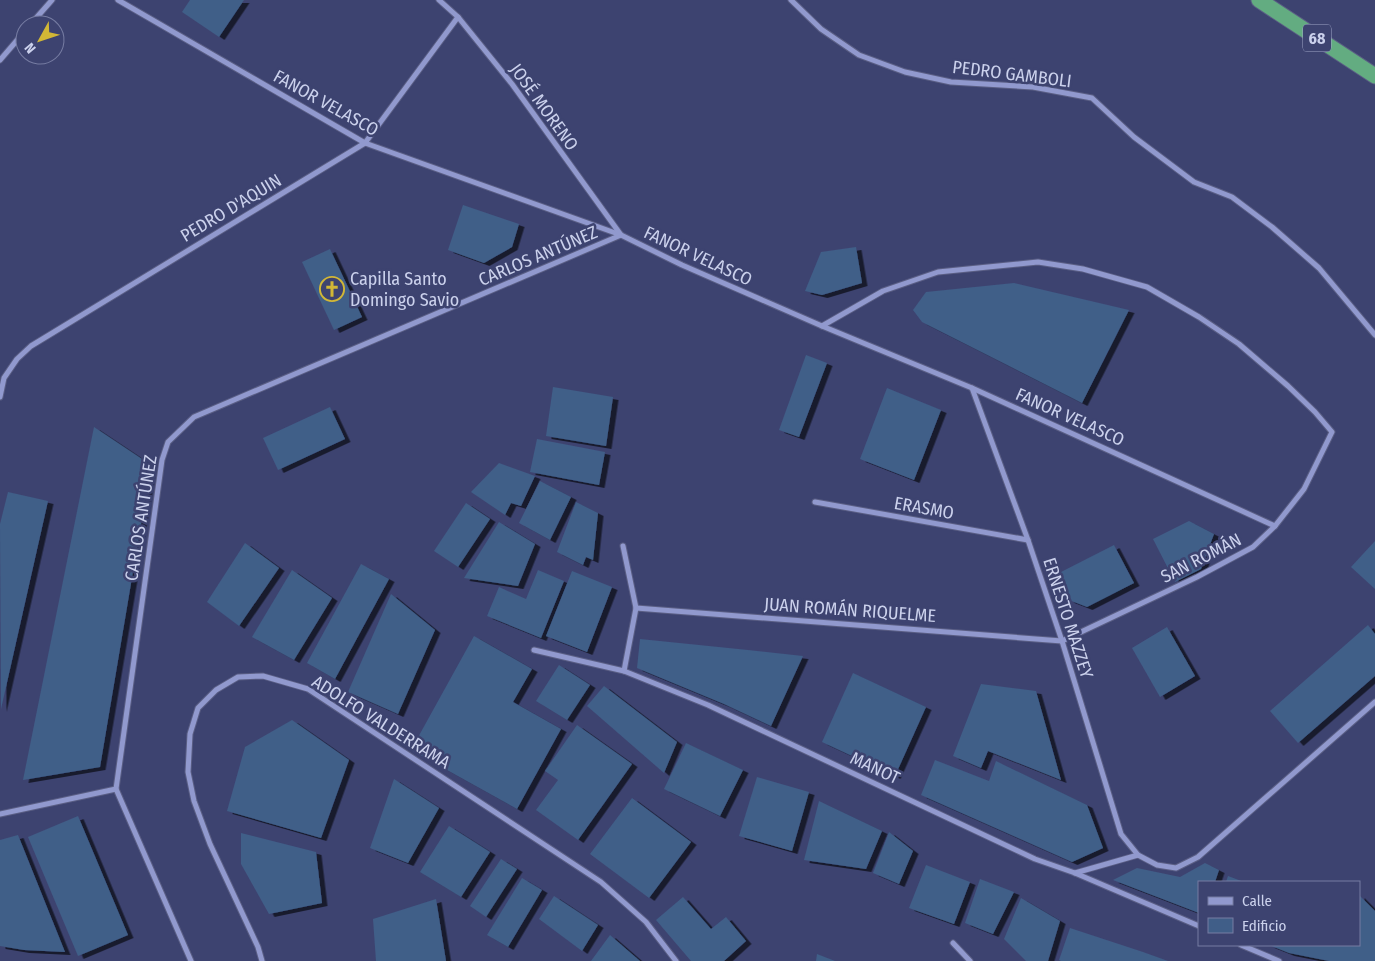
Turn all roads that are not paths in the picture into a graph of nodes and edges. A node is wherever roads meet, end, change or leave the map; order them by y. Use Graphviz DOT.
graph roads {
  1 [pos="52,0"];
  2 [pos="118,0"];
  3 [pos="439,0"];
  4 [pos="791,0"];
  5 [pos="1259,0"];
  6 [pos="39,15"];
  7 [pos="458,18"];
  8 [pos="15,43"];
  9 [pos="0,60"];
  10 [pos="1375,76"];
  11 [pos="365,143"];
  12 [pos="621,235"];
  13 [pos="822,326"];
  14 [pos="1375,335"];
  15 [pos="972,388"];
  16 [pos="0,398"];
  17 [pos="815,502"];
  18 [pos="1275,526"];
  19 [pos="1028,540"];
  20 [pos="623,546"];
  21 [pos="636,608"];
  22 [pos="1062,641"];
  23 [pos="534,650"];
  24 [pos="624,670"];
  25 [pos="1375,702"];
  26 [pos="116,789"];
  27 [pos="0,814"];
  28 [pos="1138,855"];
  29 [pos="1075,873"];
  30 [pos="1198,926"];
  31 [pos="953,943"];
  32 [pos="1244,946"];
  33 [pos="191,961"];
  34 [pos="262,961"];
  35 [pos="676,961"];
  36 [pos="970,961"];
  37 [pos="1279,961"];
  1 -- 6 [label="street"];
  2 -- 11 [label="street, FANOR VELASCO"];
  3 -- 7 [label="street, JOSÉ MORENO"];
  4 -- 14 [label="street, PEDRO GAMBOLI"];
  5 -- 10 [label="highway, 68"];
  7 -- 11 [label="street, PEDRO D'AQUIN"];
  7 -- 12 [label="street, JOSÉ MORENO"];
  8 -- 9 [label="street"];
  11 -- 12 [label="street, FANOR VELASCO"];
  11 -- 16 [label="street, PEDRO D'AQUIN"];
  12 -- 13 [label="street, FANOR VELASCO"];
  12 -- 26 [label="street, CARLOS ANTÚNEZ"];
  13 -- 15 [label="street, FANOR VELASCO"];
  13 -- 18 [label="street, SAN ROMÁN"];
  15 -- 18 [label="street, FANOR VELASCO"];
  15 -- 19 [label="street, ERNESTO MAZZEY"];
  17 -- 19 [label="street, ERASMO"];
  18 -- 22 [label="street, SAN ROMÁN"];
  19 -- 22 [label="street, ERNESTO MAZZEY"];
  20 -- 21 [label="street"];
  21 -- 22 [label="street, JUAN ROMÁN RIQUELME"];
  21 -- 24 [label="street"];
  22 -- 28 [label="street, ERNESTO MAZZEY"];
  23 -- 24 [label="street, MANOT"];
  24 -- 29 [label="street, MANOT"];
  25 -- 28 [label="street, ERNESTO MAZZEY"];
  26 -- 27 [label="street"];
  26 -- 33 [label="street"];
  28 -- 29 [label="street"];
  29 -- 30 [label="street, MANOT"];
  31 -- 36 [label="street"];
  32 -- 37 [label="street"];
  34 -- 35 [label="street, ADOLFO VALDERRAMA"];
}
